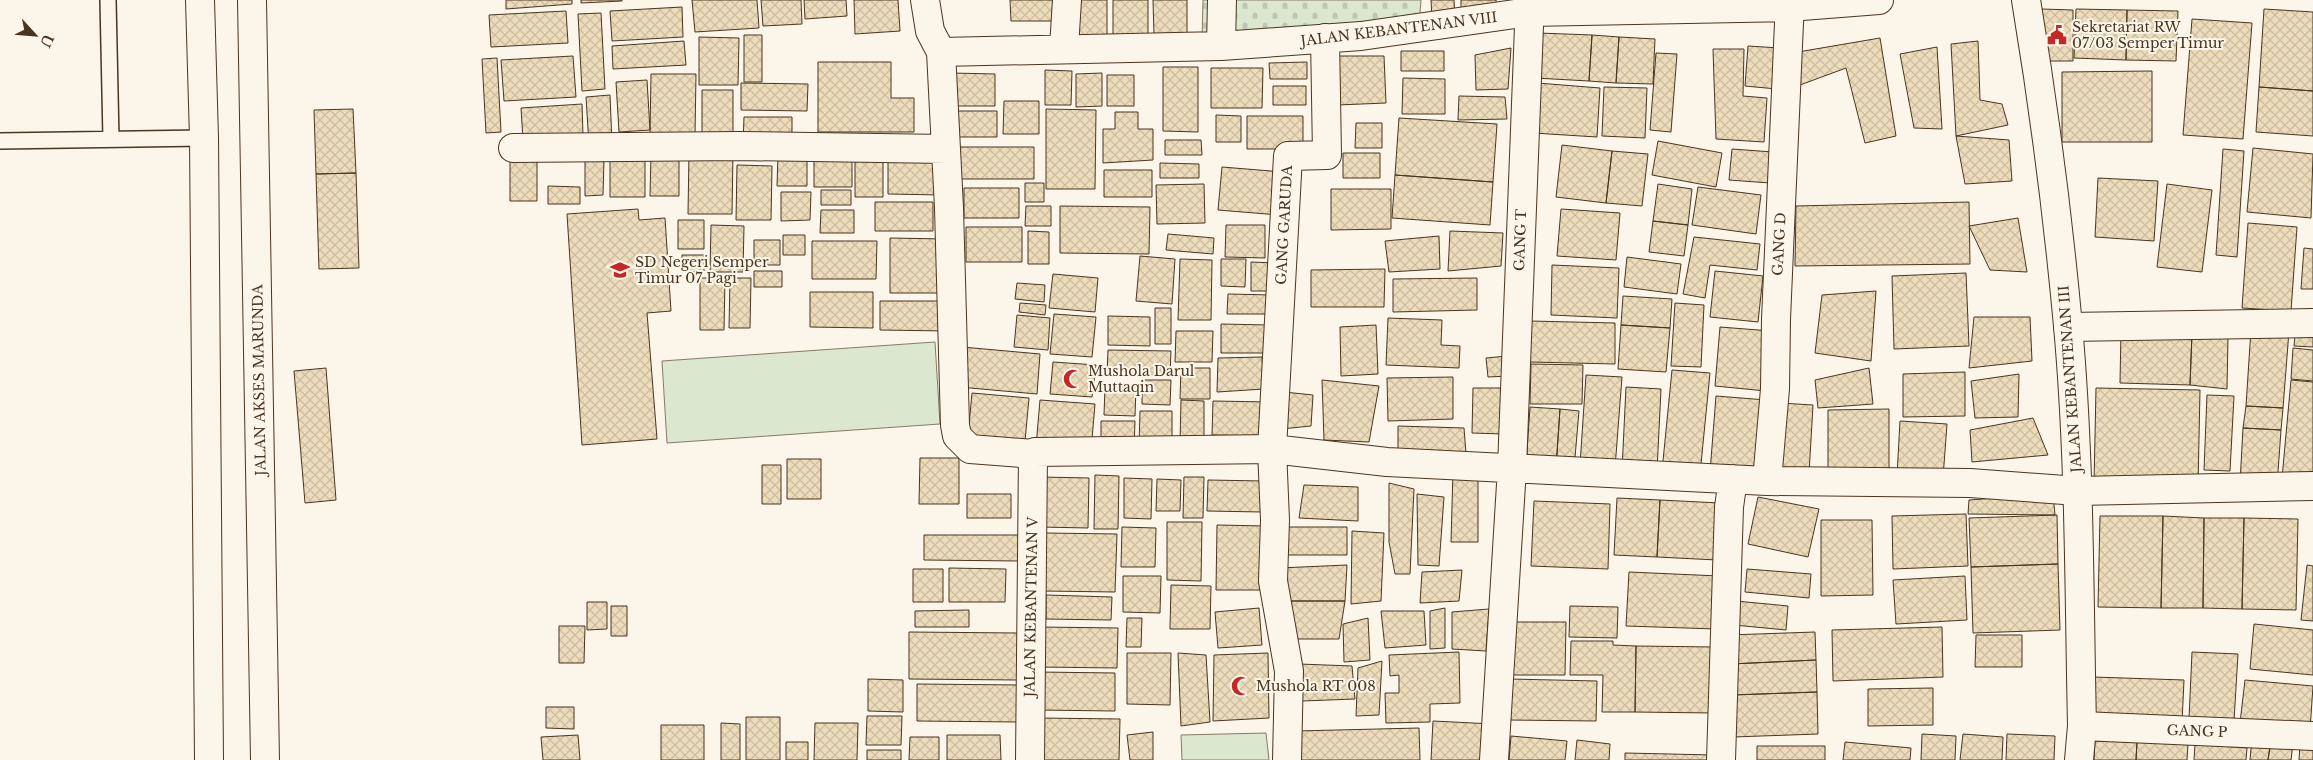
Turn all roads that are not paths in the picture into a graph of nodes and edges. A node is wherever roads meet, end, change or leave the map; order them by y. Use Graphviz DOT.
graph roads {
  1 [pos="108,0"];
  2 [pos="200,0"];
  3 [pos="252,0"];
  4 [pos="925,0"];
  5 [pos="1067,0"];
  6 [pos="1222,0"];
  7 [pos="1879,0"];
  8 [pos="2026,0"];
  9 [pos="1790,3"];
  10 [pos="1530,6"];
  11 [pos="1325,38"];
  12 [pos="936,42"];
  13 [pos="1221,46"];
  14 [pos="1064,48"];
  15 [pos="204,138"];
  16 [pos="111,139"];
  17 [pos="0,141"];
  18 [pos="514,148"];
  19 [pos="946,150"];
  20 [pos="2313,323"];
  21 [pos="2068,327"];
  22 [pos="1272,449"];
  23 [pos="1033,454"];
  24 [pos="1512,468"];
  25 [pos="1733,479"];
  26 [pos="1767,481"];
  27 [pos="2313,486"];
  28 [pos="2078,491"];
  29 [pos="2082,726"];
  30 [pos="2313,736"];
  31 [pos="209,760"];
  32 [pos="266,760"];
  33 [pos="1030,760"];
  34 [pos="1288,760"];
  35 [pos="1494,760"];
  36 [pos="1721,760"];
  37 [pos="2078,760"];
  1 -- 16 [label="lane"];
  2 -- 15 [label="street"];
  3 -- 32 [label="street, JALAN AKSES MARUNDA"];
  4 -- 12 [label="street"];
  5 -- 14 [label="street"];
  6 -- 13 [label="street"];
  7 -- 9 [label="street, JALAN KEBANTENAN VIII"];
  8 -- 21 [label="street, JALAN KEBANTENAN III"];
  9 -- 10 [label="street, JALAN KEBANTENAN VIII"];
  9 -- 26 [label="street, GANG D"];
  10 -- 11 [label="street, JALAN KEBANTENAN VIII"];
  10 -- 24 [label="street, GANG T"];
  11 -- 13 [label="street, JALAN KEBANTENAN VIII"];
  11 -- 22 [label="street, GANG GARUDA"];
  12 -- 14 [label="street, JALAN KEBANTENAN VIII"];
  12 -- 19 [label="street"];
  13 -- 14 [label="street, JALAN KEBANTENAN VIII"];
  15 -- 16 [label="lane"];
  15 -- 31 [label="street"];
  16 -- 17 [label="lane"];
  18 -- 19 [label="street"];
  19 -- 23 [label="street"];
  20 -- 21 [label="street"];
  21 -- 28 [label="street, JALAN KEBANTENAN III"];
  22 -- 23 [label="street"];
  22 -- 24 [label="street"];
  22 -- 34 [label="street"];
  23 -- 33 [label="street, JALAN KEBANTENAN V"];
  24 -- 25 [label="street"];
  24 -- 35 [label="street, GANG T"];
  25 -- 26 [label="street"];
  25 -- 36 [label="street"];
  26 -- 28 [label="street"];
  27 -- 28 [label="street"];
  28 -- 29 [label="street, JALAN KEBANTENAN III"];
  29 -- 30 [label="street, GANG P"];
  29 -- 37 [label="street, JALAN KEBANTENAN III"];
}
